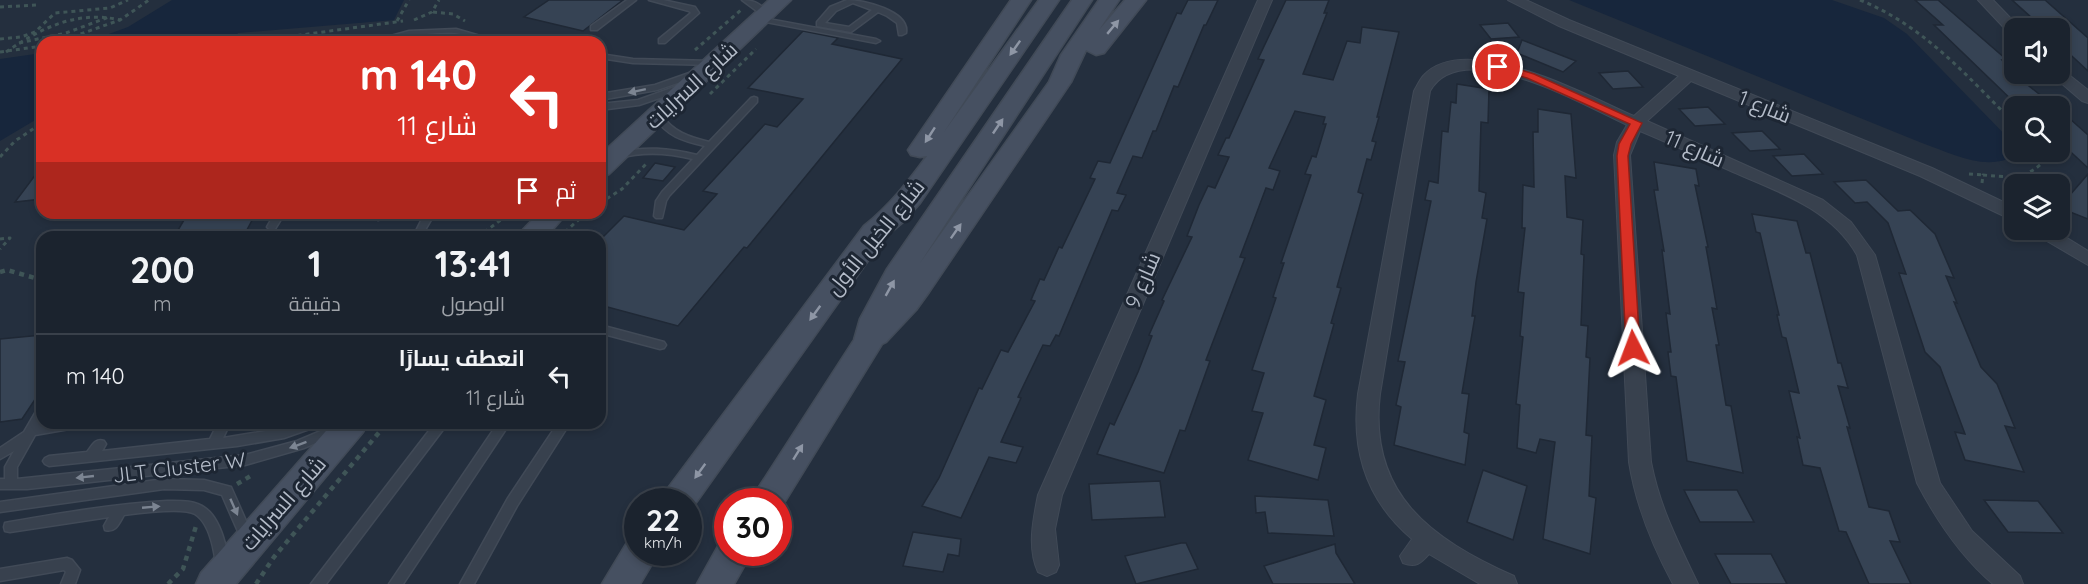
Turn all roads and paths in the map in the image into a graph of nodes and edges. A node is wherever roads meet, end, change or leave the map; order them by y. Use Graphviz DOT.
graph roads {
  1 [pos="128,0"];
  2 [pos="149,0"];
  3 [pos="409,0"];
  4 [pos="439,0"];
  5 [pos="632,0"];
  6 [pos="653,0"];
  7 [pos="746,0"];
  8 [pos="853,0"];
  9 [pos="1022,0"];
  10 [pos="1049,0"];
  11 [pos="1082,0"];
  12 [pos="1109,0"];
  13 [pos="1136,0"];
  14 [pos="1265,0"];
  15 [pos="1515,0"];
  16 [pos="1860,0"];
  17 [pos="1985,0"];
  18 [pos="38,5"];
  19 [pos="0,7"];
  20 [pos="876,10"];
  21 [pos="772,11"];
  22 [pos="111,17"];
  23 [pos="120,20"];
  24 [pos="2004,20"];
  25 [pos="397,22"];
  26 [pos="594,28"];
  27 [pos="902,33"];
  28 [pos="52,36"];
  29 [pos="75,36"];
  30 [pos="294,36"];
  31 [pos="398,36"];
  32 [pos="475,36"];
  33 [pos="0,39"];
  34 [pos="36,39"];
  35 [pos="662,41"];
  36 [pos="876,41"];
  37 [pos="18,43"];
  38 [pos="36,47"];
  39 [pos="1451,51"];
  40 [pos="0,52"];
  41 [pos="6,52"];
  42 [pos="606,57"];
  43 [pos="1466,65"];
  44 [pos="1689,75"];
  45 [pos="708,76"];
  46 [pos="1060,82"];
  47 [pos="2070,83"];
  48 [pos="606,96"];
  49 [pos="2088,98"];
  50 [pos="754,100"];
  51 [pos="606,106"];
  52 [pos="2004,113"];
  53 [pos="658,116"];
  54 [pos="1636,123"];
  55 [pos="36,126"];
  56 [pos="711,145"];
  57 [pos="660,149"];
  58 [pos="0,157"];
  59 [pos="699,158"];
  60 [pos="606,163"];
  61 [pos="606,164"];
  62 [pos="606,199"];
  63 [pos="2004,209"];
  64 [pos="659,216"];
  65 [pos="277,219"];
  66 [pos="502,219"];
  67 [pos="548,219"];
  68 [pos="580,219"];
  69 [pos="272,227"];
  70 [pos="486,231"];
  71 [pos="536,231"];
  72 [pos="567,231"];
  73 [pos="874,232"];
  74 [pos="0,239"];
  75 [pos="2057,240"];
  76 [pos="0,249"];
  77 [pos="2088,259"];
  78 [pos="0,272"];
  79 [pos="36,278"];
  80 [pos="606,331"];
  81 [pos="868,342"];
  82 [pos="660,345"];
  83 [pos="36,422"];
  84 [pos="45,429"];
  85 [pos="221,429"];
  86 [pos="292,429"];
  87 [pos="338,429"];
  88 [pos="347,429"];
  89 [pos="382,429"];
  90 [pos="437,429"];
  91 [pos="500,429"];
  92 [pos="560,429"];
  93 [pos="30,432"];
  94 [pos="159,439"];
  95 [pos="100,444"];
  96 [pos="214,444"];
  97 [pos="152,450"];
  98 [pos="0,454"];
  99 [pos="90,457"];
  100 [pos="49,461"];
  101 [pos="5,484"];
  102 [pos="687,488"];
  103 [pos="775,488"];
  104 [pos="0,507"];
  105 [pos="120,511"];
  106 [pos="57,520"];
  107 [pos="110,526"];
  108 [pos="10,527"];
  109 [pos="50,533"];
  110 [pos="249,542"];
  111 [pos="1047,565"];
  112 [pos="632,566"];
  113 [pos="726,566"];
  114 [pos="1,574"];
  115 [pos="221,580"];
  116 [pos="68,584"];
  117 [pos="256,584"];
  118 [pos="318,584"];
  119 [pos="396,584"];
  120 [pos="467,584"];
  121 [pos="620,584"];
  122 [pos="715,584"];
  123 [pos="1505,584"];
  124 [pos="1686,584"];
  125 [pos="2011,584"];
  1 -- 33 [label="path"];
  2 -- 23 [label="path"];
  3 -- 25 [label="path"];
  4 -- 25 [label="path"];
  5 -- 26 [label="lane"];
  6 -- 35 [label="lane"];
  7 -- 21 [label="lane"];
  8 -- 20 [label="lane"];
  8 -- 20 [label="lane"];
  9 -- 73 [label="main road, one-way"];
  10 -- 73 [label="main road, شارع الخيل الأول, one-way"];
  81 -- 11 [label="main road, شارع الخيل الأول, one-way"];
  12 -- 46 [label="main road"];
  46 -- 13 [label="main road, one-way"];
  14 -- 111 [label="street, شارع 9"];
  15 -- 44 [label="street, شارع 1"];
  16 -- 52 [label="path"];
  17 -- 24 [label="street"];
  18 -- 19 [label="path"];
  20 -- 27 [label="lane"];
  21 -- 36 [label="lane"];
  21 -- 45 [label="main road, شارع السرايات"];
  21 -- 45 [label="path"];
  22 -- 23 [label="path"];
  22 -- 28 [label="path"];
  22 -- 37 [label="path"];
  23 -- 29 [label="path"];
  25 -- 30 [label="path"];
  31 -- 32 [label="lane"];
  34 -- 37 [label="path"];
  37 -- 41 [label="path"];
  38 -- 41 [label="path"];
  39 -- 43 [label="street"];
  40 -- 41 [label="path"];
  42 -- 45 [label="lane"];
  43 -- 54 [label="street, شارع 11"];
  43 -- 123 [label="street, شارع 11"];
  44 -- 54 [label="street"];
  44 -- 63 [label="street, شارع 1"];
  45 -- 48 [label="lane, one-way"];
  45 -- 51 [label="lane"];
  45 -- 53 [label="main road, شارع السرايات"];
  81 -- 46 [label="main road, one-way"];
  47 -- 49 [label="street"];
  50 -- 56 [label="lane"];
  53 -- 56 [label="lane"];
  53 -- 60 [label="main road, شارع السرايات"];
  54 -- 124 [label="street"];
  54 -- 125 [label="street, شارع 11"];
  55 -- 58 [label="path"];
  56 -- 59 [label="lane"];
  57 -- 59 [label="lane"];
  57 -- 61 [label="lane"];
  57 -- 62 [label="path"];
  59 -- 64 [label="lane"];
  65 -- 69 [label="lane"];
  66 -- 70 [label="path"];
  67 -- 71 [label="main road"];
  68 -- 72 [label="path"];
  73 -- 102 [label="main road, شارع الخيل الأول, one-way"];
  74 -- 76 [label="path"];
  75 -- 77 [label="street"];
  78 -- 79 [label="path"];
  80 -- 82 [label="lane"];
  103 -- 81 [label="main road, شارع الخيل الأول, one-way"];
  83 -- 93 [label="lane"];
  84 -- 93 [label="lane"];
  85 -- 96 [label="lane"];
  86 -- 96 [label="lane"];
  87 -- 101 [label="lane, JLT Cluster W, one-way"];
  88 -- 110 [label="main road, شارع السرايات"];
  89 -- 117 [label="path"];
  90 -- 118 [label="lane"];
  91 -- 119 [label="lane"];
  92 -- 120 [label="lane"];
  93 -- 98 [label="lane"];
  93 -- 101 [label="lane"];
  94 -- 97 [label="lane"];
  95 -- 99 [label="lane"];
  96 -- 97 [label="lane"];
  97 -- 99 [label="lane"];
  99 -- 100 [label="lane"];
  104 -- 110 [label="lane, JLT Cluster W, one-way"];
  105 -- 106 [label="lane"];
  105 -- 107 [label="lane"];
  105 -- 115 [label="lane, one-way"];
  106 -- 108 [label="lane"];
  106 -- 109 [label="lane"];
  110 -- 115 [label="main road, شارع السرايات"];
  112 -- 121 [label="main road"];
  113 -- 122 [label="main road"];
  114 -- 116 [label="lane"];
}
